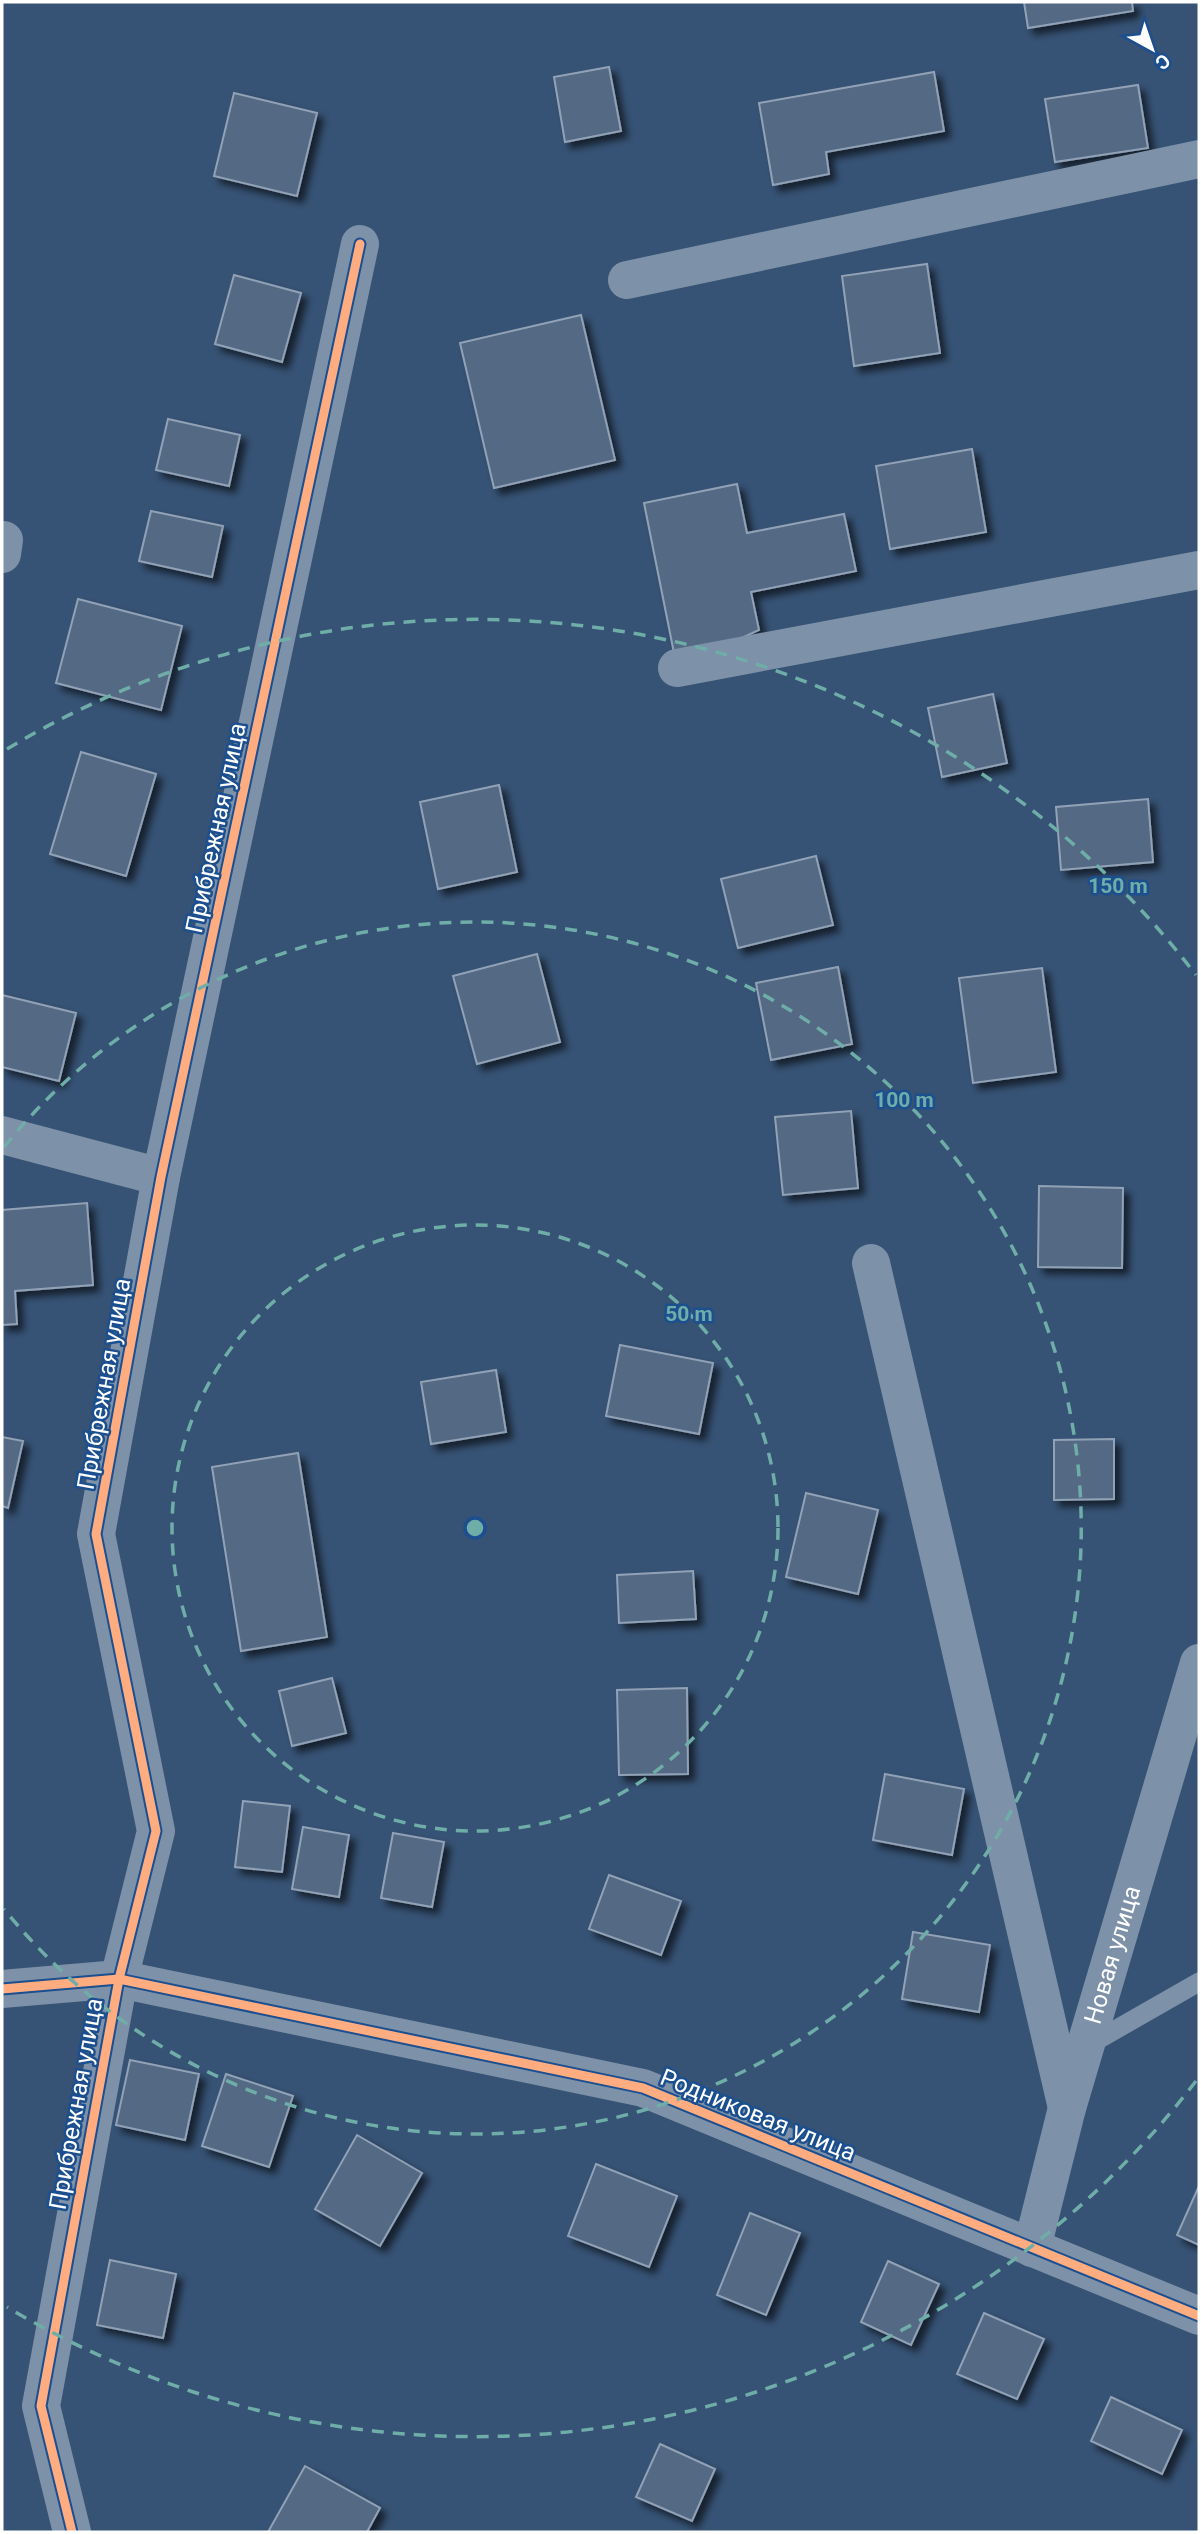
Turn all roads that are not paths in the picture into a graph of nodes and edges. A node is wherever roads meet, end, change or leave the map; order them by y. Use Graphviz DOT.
graph roads {
  1 [pos="1199,159"];
  2 [pos="360,244"];
  3 [pos="627,280"];
  4 [pos="1199,570"];
  5 [pos="677,668"];
  6 [pos="2,1135"];
  7 [pos="161,1177"];
  8 [pos="871,1263"];
  9 [pos="1199,1663"];
  10 [pos="119,1979"];
  11 [pos="1199,1982"];
  12 [pos="2,1989"];
  13 [pos="1086,2046"];
  14 [pos="1067,2108"];
  15 [pos="1032,2248"];
  16 [pos="1199,2316"];
  17 [pos="61,2489"];
  18 [pos="53,2532"];
  19 [pos="72,2532"];
  1 -- 3 [label="street"];
  2 -- 7 [label="street, Прибрежная улица"];
  4 -- 5 [label="street"];
  6 -- 7 [label="street"];
  7 -- 10 [label="street, Прибрежная улица"];
  8 -- 14 [label="street"];
  9 -- 13 [label="street, Новая улица"];
  10 -- 12 [label="street, Родниковая улица"];
  10 -- 15 [label="street, Родниковая улица"];
  10 -- 17 [label="street, Прибрежная улица"];
  11 -- 13 [label="lane"];
  13 -- 14 [label="street, Новая улица"];
  14 -- 15 [label="street, Новая улица"];
  15 -- 16 [label="street, Родниковая улица"];
  17 -- 18 [label="street"];
  17 -- 19 [label="street, Прибрежная улица"];
}
